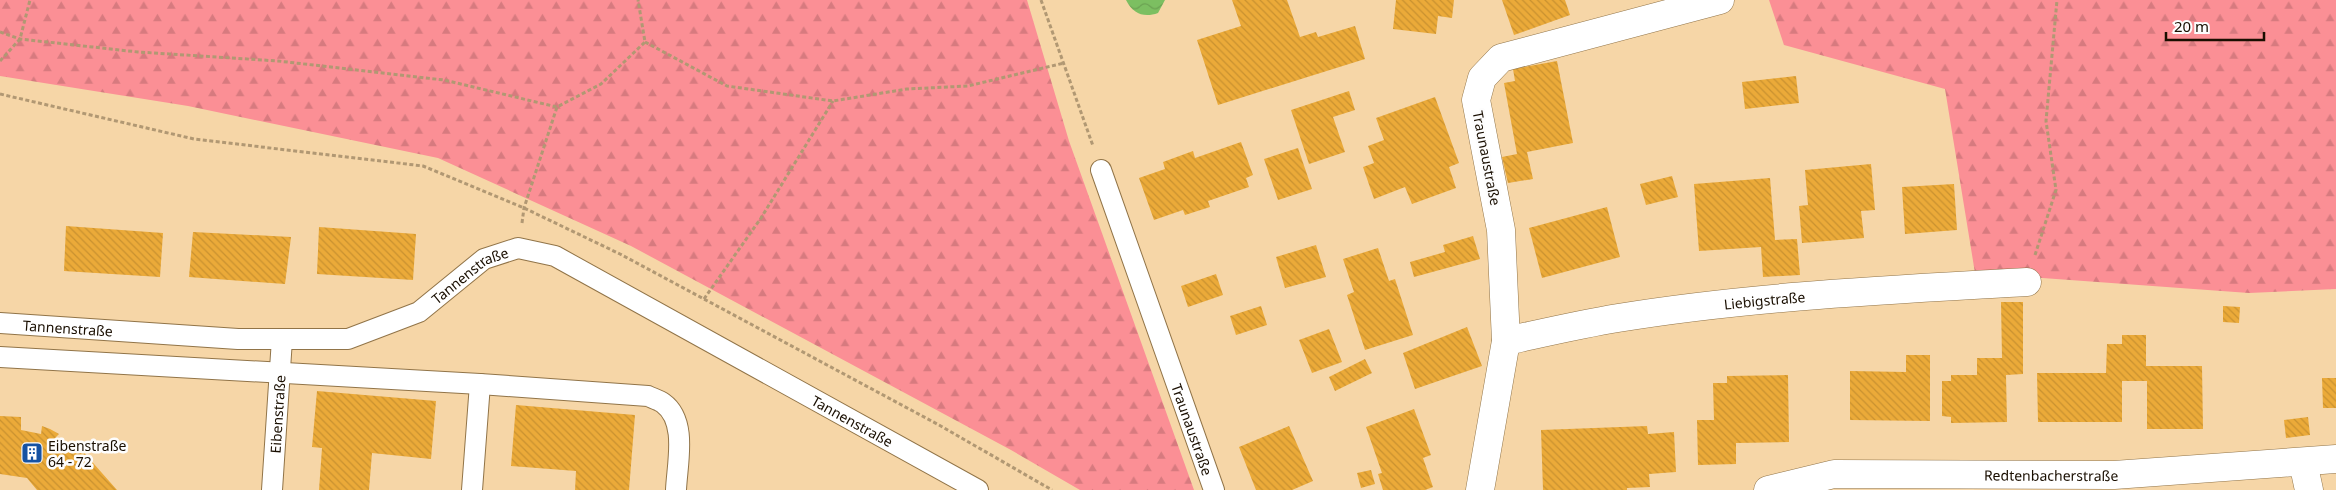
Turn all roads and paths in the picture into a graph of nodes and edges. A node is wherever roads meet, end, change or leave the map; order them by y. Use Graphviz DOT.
graph roads {
  1 [pos="30,0"];
  2 [pos="638,0"];
  3 [pos="1041,0"];
  4 [pos="1720,0"];
  5 [pos="2056,0"];
  6 [pos="0,32"];
  7 [pos="20,39"];
  8 [pos="645,42"];
  9 [pos="0,61"];
  10 [pos="1064,63"];
  11 [pos="833,101"];
  12 [pos="557,106"];
  13 [pos="1101,170"];
  14 [pos="524,208"];
  15 [pos="2027,282"];
  16 [pos="704,299"];
  17 [pos="0,323"];
  18 [pos="282,339"];
  19 [pos="1506,341"];
  20 [pos="0,357"];
  21 [pos="279,372"];
  22 [pos="480,384"];
  23 [pos="2336,459"];
  24 [pos="2303,462"];
  25 [pos="1981,481"];
  26 [pos="1772,489"];
  27 [pos="272,490"];
  28 [pos="472,490"];
  29 [pos="676,490"];
  30 [pos="978,490"];
  31 [pos="1214,490"];
  32 [pos="1480,490"];
  33 [pos="2309,490"];
  1 -- 7 [label="path"];
  2 -- 8 [label="path"];
  3 -- 10 [label="path"];
  4 -- 19 [label="street, Traunaustraße"];
  5 -- 15 [label="path"];
  6 -- 7 [label="path"];
  7 -- 9 [label="path"];
  7 -- 12 [label="path"];
  8 -- 11 [label="path"];
  8 -- 12 [label="path"];
  10 -- 11 [label="path"];
  10 -- 13 [label="path"];
  11 -- 16 [label="path"];
  12 -- 14 [label="path"];
  13 -- 31 [label="lane, Traunaustraße"];
  15 -- 19 [label="street, Liebigstraße"];
  17 -- 18 [label="lane, Tannenstraße"];
  18 -- 21 [label="lane, Eibenstraße"];
  18 -- 30 [label="lane, Tannenstraße"];
  19 -- 32 [label="street, Traunaustraße"];
  20 -- 21 [label="lane"];
  21 -- 22 [label="lane"];
  21 -- 27 [label="lane, Eibenstraße"];
  22 -- 28 [label="lane"];
  22 -- 29 [label="lane"];
  23 -- 24 [label="street, Redtenbacherstraße"];
  24 -- 25 [label="street, Redtenbacherstraße"];
  24 -- 33 [label="street"];
  25 -- 26 [label="street, Redtenbacherstraße"];
}
